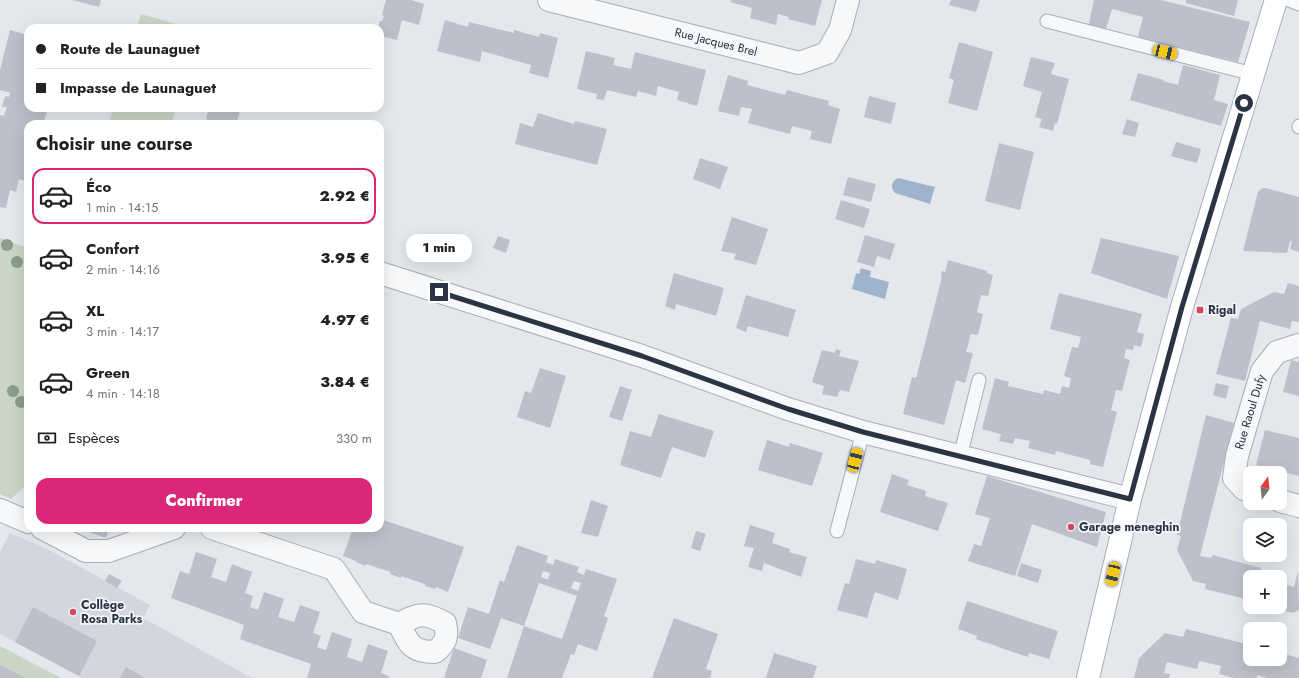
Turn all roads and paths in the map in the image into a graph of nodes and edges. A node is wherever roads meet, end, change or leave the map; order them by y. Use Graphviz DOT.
graph roads {
  1 [pos="549,0"];
  2 [pos="848,0"];
  3 [pos="1276,0"];
  4 [pos="1290,0"];
  5 [pos="1299,4"];
  6 [pos="1047,21"];
  7 [pos="1253,74"];
  8 [pos="384,274"];
  9 [pos="1299,345"];
  10 [pos="979,380"];
  11 [pos="863,432"];
  12 [pos="960,456"];
  13 [pos="1243,488"];
  14 [pos="1130,499"];
  15 [pos="1287,503"];
  16 [pos="1299,506"];
  17 [pos="0,510"];
  18 [pos="24,520"];
  19 [pos="837,531"];
  20 [pos="50,532"];
  21 [pos="163,532"];
  22 [pos="224,532"];
  23 [pos="399,624"];
  24 [pos="1088,678"];
  1 -- 2 [label="street, Rue Jacques Brel"];
  3 -- 7 [label="main road"];
  4 -- 5 [label="lane"];
  6 -- 7 [label="lane"];
  7 -- 14 [label="main road"];
  8 -- 11 [label="street"];
  9 -- 13 [label="street, Rue Raoul Dufy"];
  10 -- 12 [label="lane"];
  11 -- 12 [label="street"];
  11 -- 19 [label="lane"];
  12 -- 14 [label="street"];
  14 -- 24 [label="main road"];
  15 -- 16 [label="street"];
  17 -- 18 [label="street"];
  20 -- 21 [label="street"];
  22 -- 23 [label="street"];
}
